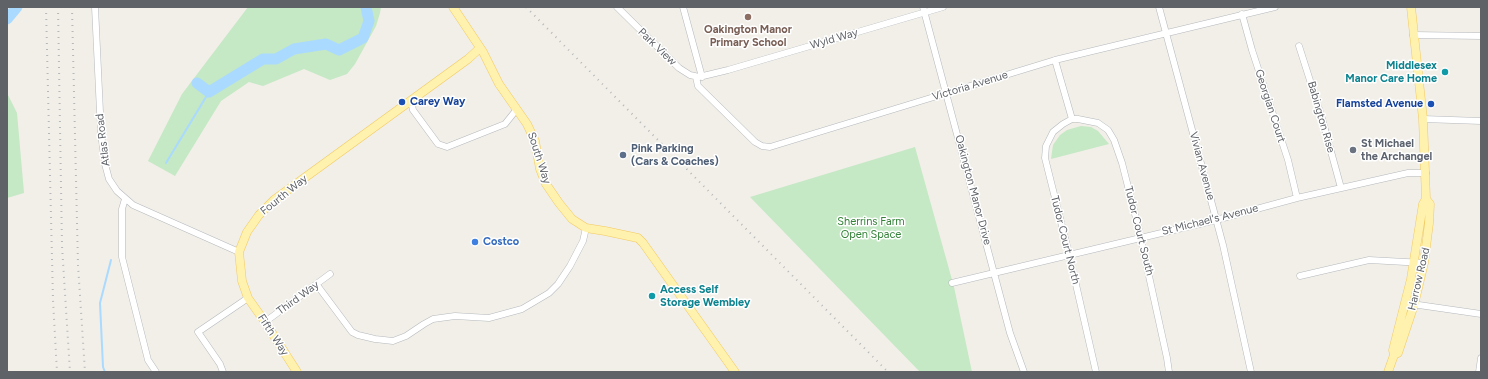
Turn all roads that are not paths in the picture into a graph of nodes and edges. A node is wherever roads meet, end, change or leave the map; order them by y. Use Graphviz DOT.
graph roads {
  1 [pos="95,7"];
  2 [pos="453,7"];
  3 [pos="617,7"];
  4 [pos="683,7"];
  5 [pos="943,7"];
  6 [pos="1159,7"];
  7 [pos="1275,7"];
  8 [pos="1411,7"];
  9 [pos="924,10"];
  10 [pos="1242,14"];
  11 [pos="1166,33"];
  12 [pos="1413,35"];
  13 [pos="1481,36"];
  14 [pos="1299,46"];
  15 [pos="481,50"];
  16 [pos="1055,60"];
  17 [pos="699,77"];
  18 [pos="946,93"];
  19 [pos="411,100"];
  20 [pos="517,109"];
  21 [pos="1072,119"];
  22 [pos="1423,119"];
  23 [pos="1481,121"];
  24 [pos="1426,173"];
  25 [pos="1341,188"];
  26 [pos="1297,198"];
  27 [pos="125,199"];
  28 [pos="1426,199"];
  29 [pos="1216,220"];
  30 [pos="586,228"];
  31 [pos="1140,237"];
  32 [pos="239,252"];
  33 [pos="1069,254"];
  34 [pos="1414,262"];
  35 [pos="1424,263"];
  36 [pos="995,272"];
  37 [pos="330,274"];
  38 [pos="1300,276"];
  39 [pos="952,283"];
  40 [pos="317,285"];
  41 [pos="248,298"];
  42 [pos="1405,303"];
  43 [pos="1414,305"];
  44 [pos="1481,314"];
  45 [pos="265,322"];
  46 [pos="1394,355"];
  47 [pos="1481,358"];
  48 [pos="156,372"];
  49 [pos="224,372"];
  50 [pos="297,372"];
  51 [pos="735,372"];
  52 [pos="1024,372"];
  53 [pos="1096,372"];
  54 [pos="1169,372"];
  55 [pos="1251,372"];
  56 [pos="1388,372"];
  57 [pos="1479,372"];
  1 -- 27 [label="street, Atlas Road"];
  2 -- 15 [label="main road, South Way"];
  3 -- 17 [label="street, Park View"];
  4 -- 17 [label="street, Victoria Avenue"];
  5 -- 9 [label="street, Wyld Way"];
  6 -- 11 [label="street, Vivian Avenue"];
  7 -- 10 [label="street, Victoria Avenue"];
  8 -- 12 [label="main road, Harrow Road"];
  9 -- 17 [label="street, Wyld Way"];
  9 -- 18 [label="street, Oakington Manor Drive"];
  10 -- 11 [label="street, Victoria Avenue"];
  10 -- 26 [label="street, Georgian Court"];
  11 -- 16 [label="street, Victoria Avenue"];
  11 -- 29 [label="street, Vivian Avenue"];
  12 -- 13 [label="street"];
  12 -- 22 [label="main road, Harrow Road"];
  14 -- 25 [label="street, Babington Rise"];
  15 -- 19 [label="main road, Fourth Way"];
  15 -- 20 [label="main road, South Way"];
  16 -- 18 [label="street, Victoria Avenue"];
  16 -- 21 [label="street"];
  17 -- 18 [label="street, Victoria Avenue"];
  18 -- 36 [label="street, Oakington Manor Drive"];
  19 -- 20 [label="street"];
  19 -- 32 [label="main road, Fourth Way"];
  20 -- 30 [label="main road, South Way"];
  21 -- 31 [label="street, Tudor Court South"];
  21 -- 33 [label="street, Tudor Court North"];
  22 -- 23 [label="street"];
  22 -- 24 [label="main road, Harrow Road"];
  24 -- 25 [label="street, St Michael's Avenue"];
  24 -- 28 [label="main road, Harrow Road"];
  25 -- 26 [label="street, St Michael's Avenue"];
  26 -- 29 [label="street, St Michael's Avenue"];
  27 -- 32 [label="street, Atlas Road"];
  27 -- 48 [label="street"];
  28 -- 34 [label="main road, Harrow Road"];
  28 -- 35 [label="main road, Harrow Road"];
  29 -- 31 [label="street, St Michael's Avenue"];
  29 -- 55 [label="street, Vivian Avenue"];
  30 -- 40 [label="street"];
  30 -- 51 [label="main road, South Way"];
  31 -- 33 [label="street, St Michael's Avenue"];
  31 -- 54 [label="street, Tudor Court South"];
  32 -- 41 [label="main road, Fourth Way"];
  33 -- 36 [label="street, St Michael's Avenue"];
  33 -- 53 [label="street, Tudor Court North"];
  34 -- 35 [label="street"];
  34 -- 38 [label="street"];
  34 -- 42 [label="main road, Harrow Road"];
  35 -- 43 [label="main road, Harrow Road"];
  36 -- 39 [label="street, St Michael's Avenue"];
  36 -- 52 [label="street, Oakington Manor Drive"];
  37 -- 40 [label="street, Third Way"];
  40 -- 45 [label="street, Third Way"];
  41 -- 45 [label="main road, Fifth Way"];
  41 -- 49 [label="street"];
  42 -- 43 [label="street"];
  42 -- 46 [label="main road, Harrow Road"];
  43 -- 44 [label="street"];
  43 -- 46 [label="main road, Harrow Road"];
  45 -- 50 [label="main road, Fifth Way"];
  46 -- 56 [label="main road, Harrow Road"];
  47 -- 57 [label="street"];
}
